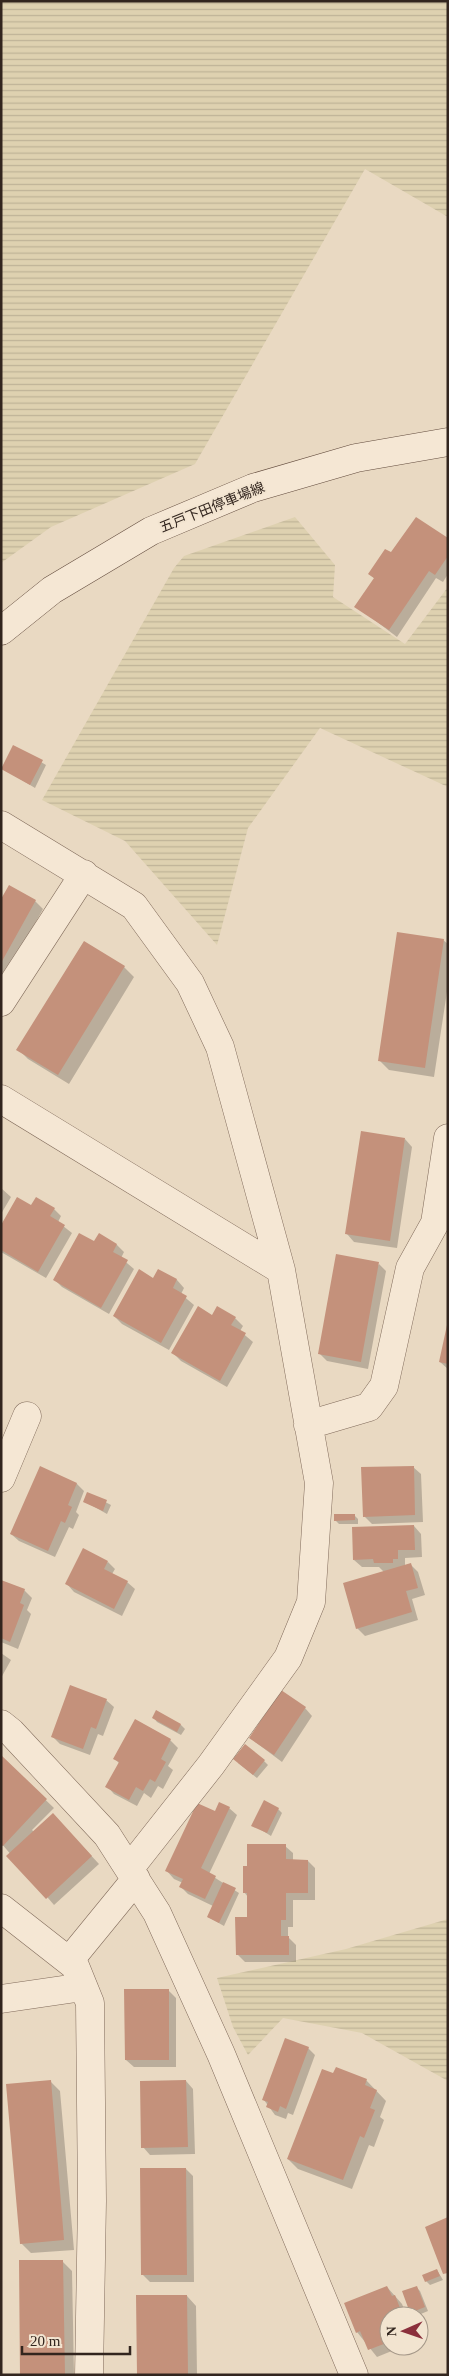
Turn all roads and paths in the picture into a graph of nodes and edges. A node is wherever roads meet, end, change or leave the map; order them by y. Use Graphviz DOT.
graph roads {
  1 [pos="448,442"];
  2 [pos="1,631"];
  3 [pos="1,825"];
  4 [pos="84,874"];
  5 [pos="1,1002"];
  6 [pos="1,1098"];
  7 [pos="448,1138"];
  8 [pos="281,1270"];
  9 [pos="27,1416"];
  10 [pos="308,1425"];
  11 [pos="1,1478"];
  12 [pos="1,1724"];
  13 [pos="133,1874"];
  14 [pos="1,1908"];
  15 [pos="69,1961"];
  16 [pos="83,1987"];
  17 [pos="1,1999"];
  18 [pos="90,2375"];
  19 [pos="354,2375"];
  1 -- 2 [label="street, 五戸下田停車場線"];
  3 -- 4 [label="street"];
  4 -- 5 [label="street"];
  4 -- 8 [label="street"];
  6 -- 8 [label="street"];
  7 -- 10 [label="street"];
  8 -- 10 [label="street"];
  9 -- 11 [label="street"];
  10 -- 13 [label="street"];
  12 -- 13 [label="street"];
  13 -- 15 [label="street"];
  13 -- 19 [label="street"];
  14 -- 15 [label="street"];
  15 -- 16 [label="street"];
  16 -- 17 [label="street"];
  16 -- 18 [label="street"];
}
